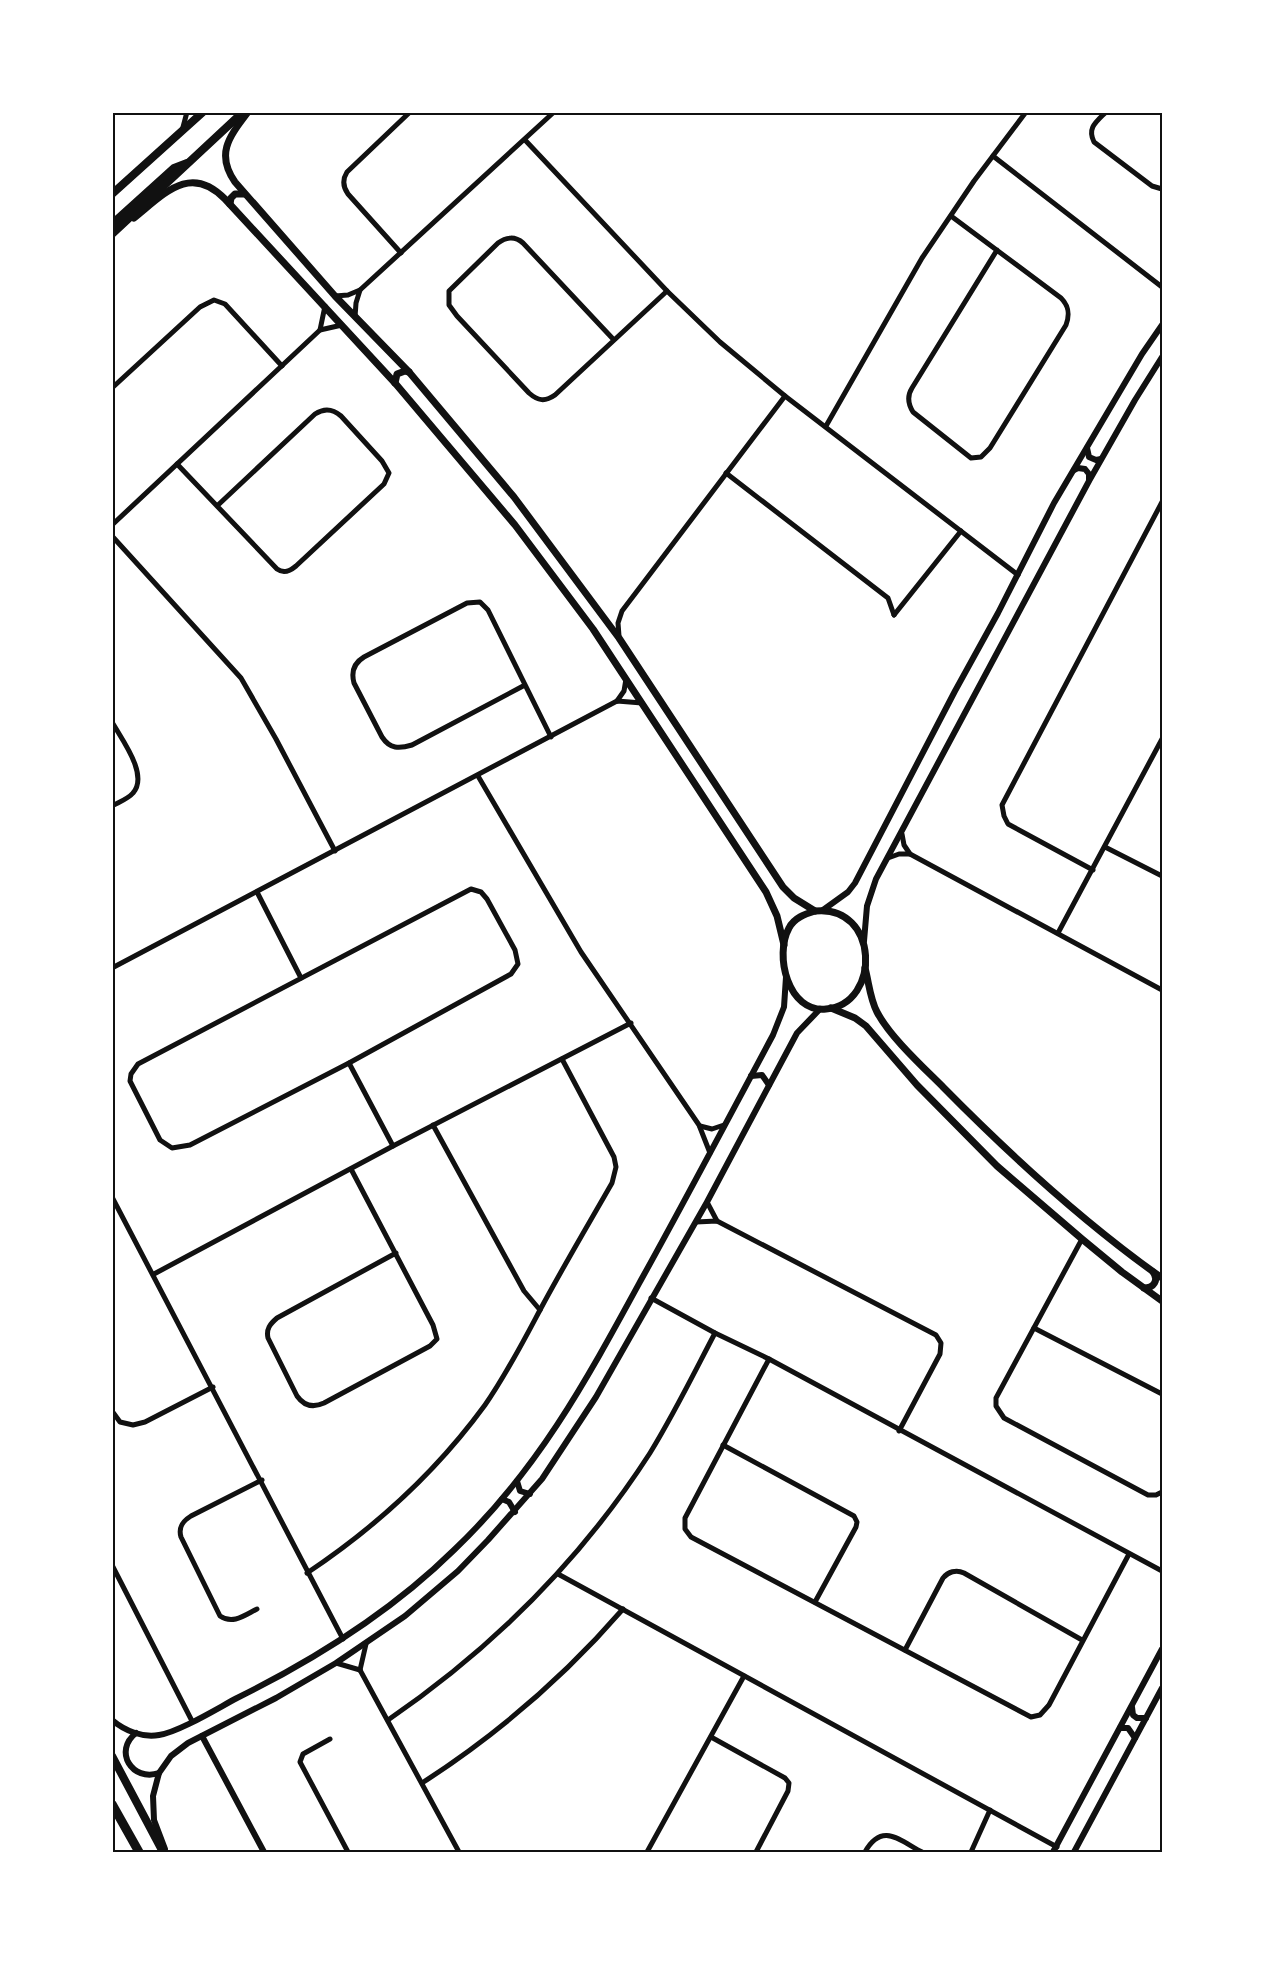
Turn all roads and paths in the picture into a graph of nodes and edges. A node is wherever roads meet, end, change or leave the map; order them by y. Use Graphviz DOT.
graph roads {
  1 [pos="187,112"];
  2 [pos="203,112"];
  3 [pos="243,112"];
  4 [pos="248,112"];
  5 [pos="410,112"];
  6 [pos="554,112"];
  7 [pos="1026,112"];
  8 [pos="1106,112"];
  9 [pos="182,133"];
  10 [pos="525,140"];
  11 [pos="993,156"];
  12 [pos="190,161"];
  13 [pos="1162,189"];
  14 [pos="112,194"];
  15 [pos="244,194"];
  16 [pos="230,204"];
  17 [pos="951,216"];
  18 [pos="112,224"];
  19 [pos="122,225"];
  20 [pos="112,234"];
  21 [pos="996,250"];
  22 [pos="401,253"];
  23 [pos="1162,287"];
  24 [pos="360,290"];
  25 [pos="667,291"];
  26 [pos="335,296"];
  27 [pos="325,306"];
  28 [pos="355,317"];
  29 [pos="342,325"];
  30 [pos="1162,325"];
  31 [pos="320,330"];
  32 [pos="614,340"];
  33 [pos="1162,357"];
  34 [pos="282,366"];
  35 [pos="409,372"];
  36 [pos="395,383"];
  37 [pos="112,388"];
  38 [pos="784,396"];
  39 [pos="826,426"];
  40 [pos="1087,447"];
  41 [pos="1101,459"];
  42 [pos="177,464"];
  43 [pos="1072,471"];
  44 [pos="726,473"];
  45 [pos="1089,481"];
  46 [pos="514,497"];
  47 [pos="1162,502"];
  48 [pos="217,506"];
  49 [pos="501,508"];
  50 [pos="112,525"];
  51 [pos="961,531"];
  52 [pos="112,536"];
  53 [pos="1018,575"];
  54 [pos="619,638"];
  55 [pos="626,679"];
  56 [pos="525,685"];
  57 [pos="617,701"];
  58 [pos="643,704"];
  59 [pos="112,722"];
  60 [pos="551,737"];
  61 [pos="1162,739"];
  62 [pos="478,776"];
  63 [pos="112,806"];
  64 [pos="902,834"];
  65 [pos="1105,847"];
  66 [pos="335,851"];
  67 [pos="910,854"];
  68 [pos="888,858"];
  69 [pos="1093,870"];
  70 [pos="1162,876"];
  71 [pos="257,892"];
  72 [pos="819,910"];
  73 [pos="1058,933"];
  74 [pos="864,941"];
  75 [pos="784,945"];
  76 [pos="112,968"];
  77 [pos="865,968"];
  78 [pos="786,976"];
  79 [pos="301,978"];
  80 [pos="1162,990"];
  81 [pos="831,1008"];
  82 [pos="820,1009"];
  83 [pos="631,1023"];
  84 [pos="562,1059"];
  85 [pos="349,1063"];
  86 [pos="751,1076"];
  87 [pos="769,1085"];
  88 [pos="433,1125"];
  89 [pos="699,1125"];
  90 [pos="724,1125"];
  91 [pos="393,1146"];
  92 [pos="710,1153"];
  93 [pos="351,1169"];
  94 [pos="112,1197"];
  95 [pos="707,1202"];
  96 [pos="717,1221"];
  97 [pos="696,1222"];
  98 [pos="1082,1239"];
  99 [pos="396,1254"];
  100 [pos="1153,1271"];
  101 [pos="154,1274"];
  102 [pos="1162,1278"];
  103 [pos="1142,1287"];
  104 [pos="651,1298"];
  105 [pos="1162,1301"];
  106 [pos="540,1310"];
  107 [pos="1034,1328"];
  108 [pos="715,1333"];
  109 [pos="769,1359"];
  110 [pos="213,1387"];
  111 [pos="1162,1394"];
  112 [pos="112,1411"];
  113 [pos="899,1431"];
  114 [pos="723,1445"];
  115 [pos="262,1480"];
  116 [pos="517,1481"];
  117 [pos="1162,1492"];
  118 [pos="530,1494"];
  119 [pos="502,1499"];
  120 [pos="515,1512"];
  121 [pos="1129,1554"];
  122 [pos="112,1565"];
  123 [pos="1162,1572"];
  124 [pos="307,1573"];
  125 [pos="558,1574"];
  126 [pos="815,1602"];
  127 [pos="258,1609"];
  128 [pos="623,1610"];
  129 [pos="343,1639"];
  130 [pos="1082,1640"];
  131 [pos="366,1644"];
  132 [pos="1162,1649"];
  133 [pos="906,1650"];
  134 [pos="336,1663"];
  135 [pos="360,1670"];
  136 [pos="744,1676"];
  137 [pos="1162,1688"];
  138 [pos="1132,1706"];
  139 [pos="1146,1718"];
  140 [pos="112,1720"];
  141 [pos="388,1720"];
  142 [pos="192,1721"];
  143 [pos="1120,1728"];
  144 [pos="136,1733"];
  145 [pos="202,1736"];
  146 [pos="711,1737"];
  147 [pos="1136,1738"];
  148 [pos="330,1739"];
  149 [pos="112,1756"];
  150 [pos="159,1773"];
  151 [pos="422,1783"];
  152 [pos="112,1804"];
  153 [pos="990,1810"];
  154 [pos="1055,1850"];
  155 [pos="139,1852"];
  156 [pos="164,1852"];
  157 [pos="264,1852"];
  158 [pos="348,1852"];
  159 [pos="459,1852"];
  160 [pos="647,1852"];
  161 [pos="756,1852"];
  162 [pos="865,1852"];
  163 [pos="922,1852"];
  164 [pos="971,1852"];
  165 [pos="1074,1852"];
  1 -- 9 [label="street"];
  2 -- 9 [label="main road"];
  3 -- 12 [label="main road"];
  4 -- 15 [label="main road"];
  5 -- 22 [label="street"];
  6 -- 10 [label="street"];
  7 -- 11 [label="street"];
  8 -- 13 [label="street"];
  9 -- 14 [label="main road"];
  10 -- 22 [label="street"];
  10 -- 25 [label="street"];
  11 -- 17 [label="street"];
  11 -- 23 [label="street"];
  12 -- 18 [label="main road"];
  12 -- 19 [label="main road"];
  15 -- 16 [label="main road"];
  15 -- 26 [label="main road"];
  16 -- 19 [label="main road"];
  16 -- 27 [label="main road"];
  17 -- 21 [label="street"];
  17 -- 39 [label="street"];
  19 -- 20 [label="main road"];
  21 -- 21 [label="street"];
  22 -- 24 [label="street"];
  24 -- 26 [label="street"];
  24 -- 28 [label="street"];
  25 -- 32 [label="street"];
  25 -- 38 [label="street"];
  26 -- 28 [label="main road"];
  27 -- 29 [label="main road"];
  27 -- 31 [label="street"];
  28 -- 35 [label="main road"];
  29 -- 31 [label="street"];
  29 -- 36 [label="main road"];
  30 -- 40 [label="street"];
  31 -- 34 [label="street"];
  32 -- 32 [label="street"];
  33 -- 41 [label="street"];
  34 -- 37 [label="street"];
  34 -- 42 [label="street"];
  35 -- 36 [label="main road"];
  35 -- 46 [label="main road"];
  36 -- 49 [label="main road"];
  38 -- 39 [label="street"];
  38 -- 44 [label="street"];
  39 -- 51 [label="street"];
  40 -- 41 [label="street"];
  40 -- 43 [label="street"];
  41 -- 45 [label="street"];
  42 -- 48 [label="street"];
  42 -- 50 [label="street"];
  43 -- 45 [label="street"];
  43 -- 53 [label="street"];
  44 -- 51 [label="street"];
  44 -- 54 [label="street"];
  45 -- 64 [label="street"];
  46 -- 49 [label="main road"];
  46 -- 54 [label="main road"];
  47 -- 69 [label="street"];
  48 -- 48 [label="street"];
  49 -- 55 [label="main road"];
  51 -- 53 [label="street"];
  52 -- 66 [label="street"];
  53 -- 72 [label="street"];
  54 -- 72 [label="main road"];
  55 -- 57 [label="street"];
  55 -- 58 [label="main road"];
  56 -- 56 [label="street"];
  56 -- 60 [label="street"];
  57 -- 58 [label="street"];
  57 -- 60 [label="street"];
  58 -- 75 [label="main road"];
  59 -- 63 [label="street"];
  60 -- 62 [label="street"];
  61 -- 65 [label="street"];
  62 -- 66 [label="street"];
  62 -- 83 [label="street"];
  64 -- 67 [label="street"];
  64 -- 68 [label="street"];
  65 -- 69 [label="street"];
  65 -- 70 [label="street"];
  66 -- 71 [label="street"];
  67 -- 68 [label="street"];
  67 -- 73 [label="street"];
  68 -- 74 [label="street"];
  69 -- 73 [label="street"];
  71 -- 76 [label="street"];
  71 -- 79 [label="street"];
  72 -- 74 [label="main road"];
  72 -- 75 [label="main road"];
  73 -- 80 [label="street"];
  74 -- 77 [label="main road"];
  75 -- 78 [label="main road"];
  77 -- 81 [label="main road"];
  77 -- 100 [label="main road"];
  78 -- 82 [label="main road"];
  78 -- 86 [label="street"];
  79 -- 85 [label="street"];
  79 -- 85 [label="street"];
  81 -- 82 [label="main road"];
  81 -- 98 [label="main road"];
  82 -- 87 [label="street"];
  83 -- 84 [label="street"];
  83 -- 89 [label="street"];
  84 -- 88 [label="street"];
  84 -- 106 [label="street"];
  85 -- 91 [label="street"];
  86 -- 87 [label="street"];
  86 -- 90 [label="street"];
  87 -- 95 [label="street"];
  88 -- 91 [label="street"];
  88 -- 106 [label="street"];
  89 -- 90 [label="street"];
  89 -- 92 [label="street"];
  90 -- 92 [label="street"];
  91 -- 93 [label="street"];
  92 -- 116 [label="street"];
  93 -- 99 [label="street"];
  93 -- 101 [label="street"];
  94 -- 101 [label="street"];
  95 -- 96 [label="street"];
  95 -- 97 [label="street"];
  96 -- 97 [label="street"];
  96 -- 113 [label="street"];
  97 -- 104 [label="street"];
  98 -- 103 [label="main road"];
  98 -- 107 [label="street"];
  99 -- 99 [label="street"];
  100 -- 102 [label="main road"];
  100 -- 103 [label="main road"];
  101 -- 110 [label="street"];
  103 -- 105 [label="main road"];
  104 -- 108 [label="street"];
  104 -- 118 [label="street"];
  106 -- 124 [label="street"];
  107 -- 111 [label="street"];
  107 -- 117 [label="street"];
  108 -- 109 [label="street"];
  108 -- 125 [label="street"];
  109 -- 113 [label="street"];
  109 -- 114 [label="street"];
  110 -- 112 [label="street"];
  110 -- 115 [label="street"];
  113 -- 121 [label="street"];
  114 -- 126 [label="street"];
  114 -- 126 [label="street"];
  115 -- 124 [label="street"];
  115 -- 127 [label="street"];
  116 -- 118 [label="street"];
  116 -- 119 [label="street"];
  118 -- 120 [label="street"];
  119 -- 120 [label="street"];
  119 -- 129 [label="street"];
  120 -- 131 [label="street"];
  121 -- 123 [label="street"];
  121 -- 130 [label="street"];
  122 -- 142 [label="street"];
  124 -- 129 [label="street"];
  125 -- 128 [label="street"];
  125 -- 141 [label="street"];
  126 -- 133 [label="street"];
  128 -- 136 [label="street"];
  128 -- 151 [label="street"];
  129 -- 142 [label="street"];
  130 -- 133 [label="street"];
  130 -- 133 [label="street"];
  131 -- 134 [label="street"];
  131 -- 135 [label="street"];
  132 -- 138 [label="street"];
  134 -- 135 [label="street"];
  134 -- 145 [label="street"];
  135 -- 141 [label="street"];
  136 -- 146 [label="street"];
  136 -- 153 [label="street"];
  137 -- 139 [label="street"];
  138 -- 139 [label="street"];
  138 -- 143 [label="street"];
  139 -- 147 [label="street"];
  140 -- 144 [label="street"];
  141 -- 151 [label="street"];
  142 -- 144 [label="street"];
  143 -- 147 [label="street"];
  143 -- 154 [label="street"];
  144 -- 150 [label="street"];
  145 -- 150 [label="street"];
  145 -- 157 [label="street"];
  146 -- 160 [label="street"];
  146 -- 161 [label="street"];
  147 -- 165 [label="street"];
  148 -- 158 [label="street"];
  149 -- 156 [label="main road"];
  150 -- 156 [label="street"];
  151 -- 159 [label="street"];
  152 -- 155 [label="highway"];
  153 -- 154 [label="street"];
  153 -- 164 [label="street"];
  162 -- 163 [label="street"];
}
